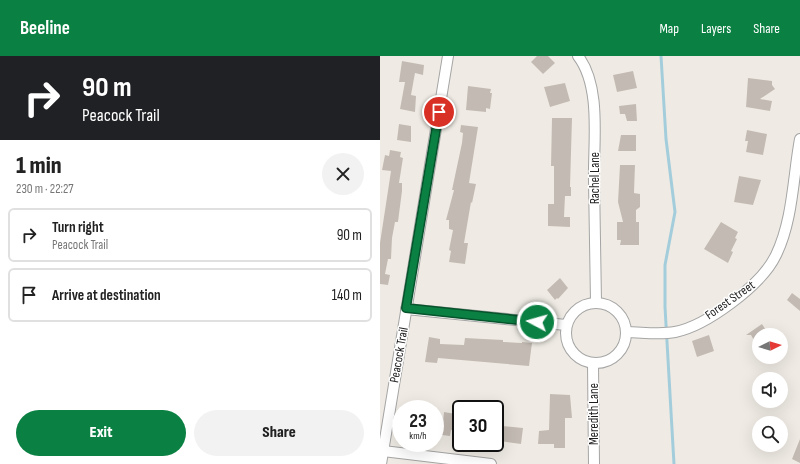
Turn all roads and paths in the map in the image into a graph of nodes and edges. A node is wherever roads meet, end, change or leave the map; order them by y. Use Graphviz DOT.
graph roads {
  1 [pos="448,56"];
  2 [pos="578,56"];
  3 [pos="800,139"];
  4 [pos="596,302"];
  5 [pos="406,308"];
  6 [pos="566,325"];
  7 [pos="626,332"];
  8 [pos="593,363"];
  9 [pos="383,451"];
  10 [pos="381,464"];
  11 [pos="491,464"];
  12 [pos="594,464"];
  1 -- 5 [label="street, Peacock Trail"];
  2 -- 4 [label="street, Rachel Lane"];
  3 -- 7 [label="street, Forest Street"];
  4 -- 6 [label="street"];
  4 -- 7 [label="street"];
  5 -- 6 [label="street"];
  5 -- 9 [label="street, Peacock Trail"];
  6 -- 8 [label="street"];
  7 -- 8 [label="street"];
  8 -- 12 [label="street, Meredith Lane"];
  9 -- 10 [label="street, Peacock Trail"];
  9 -- 11 [label="street"];
}
